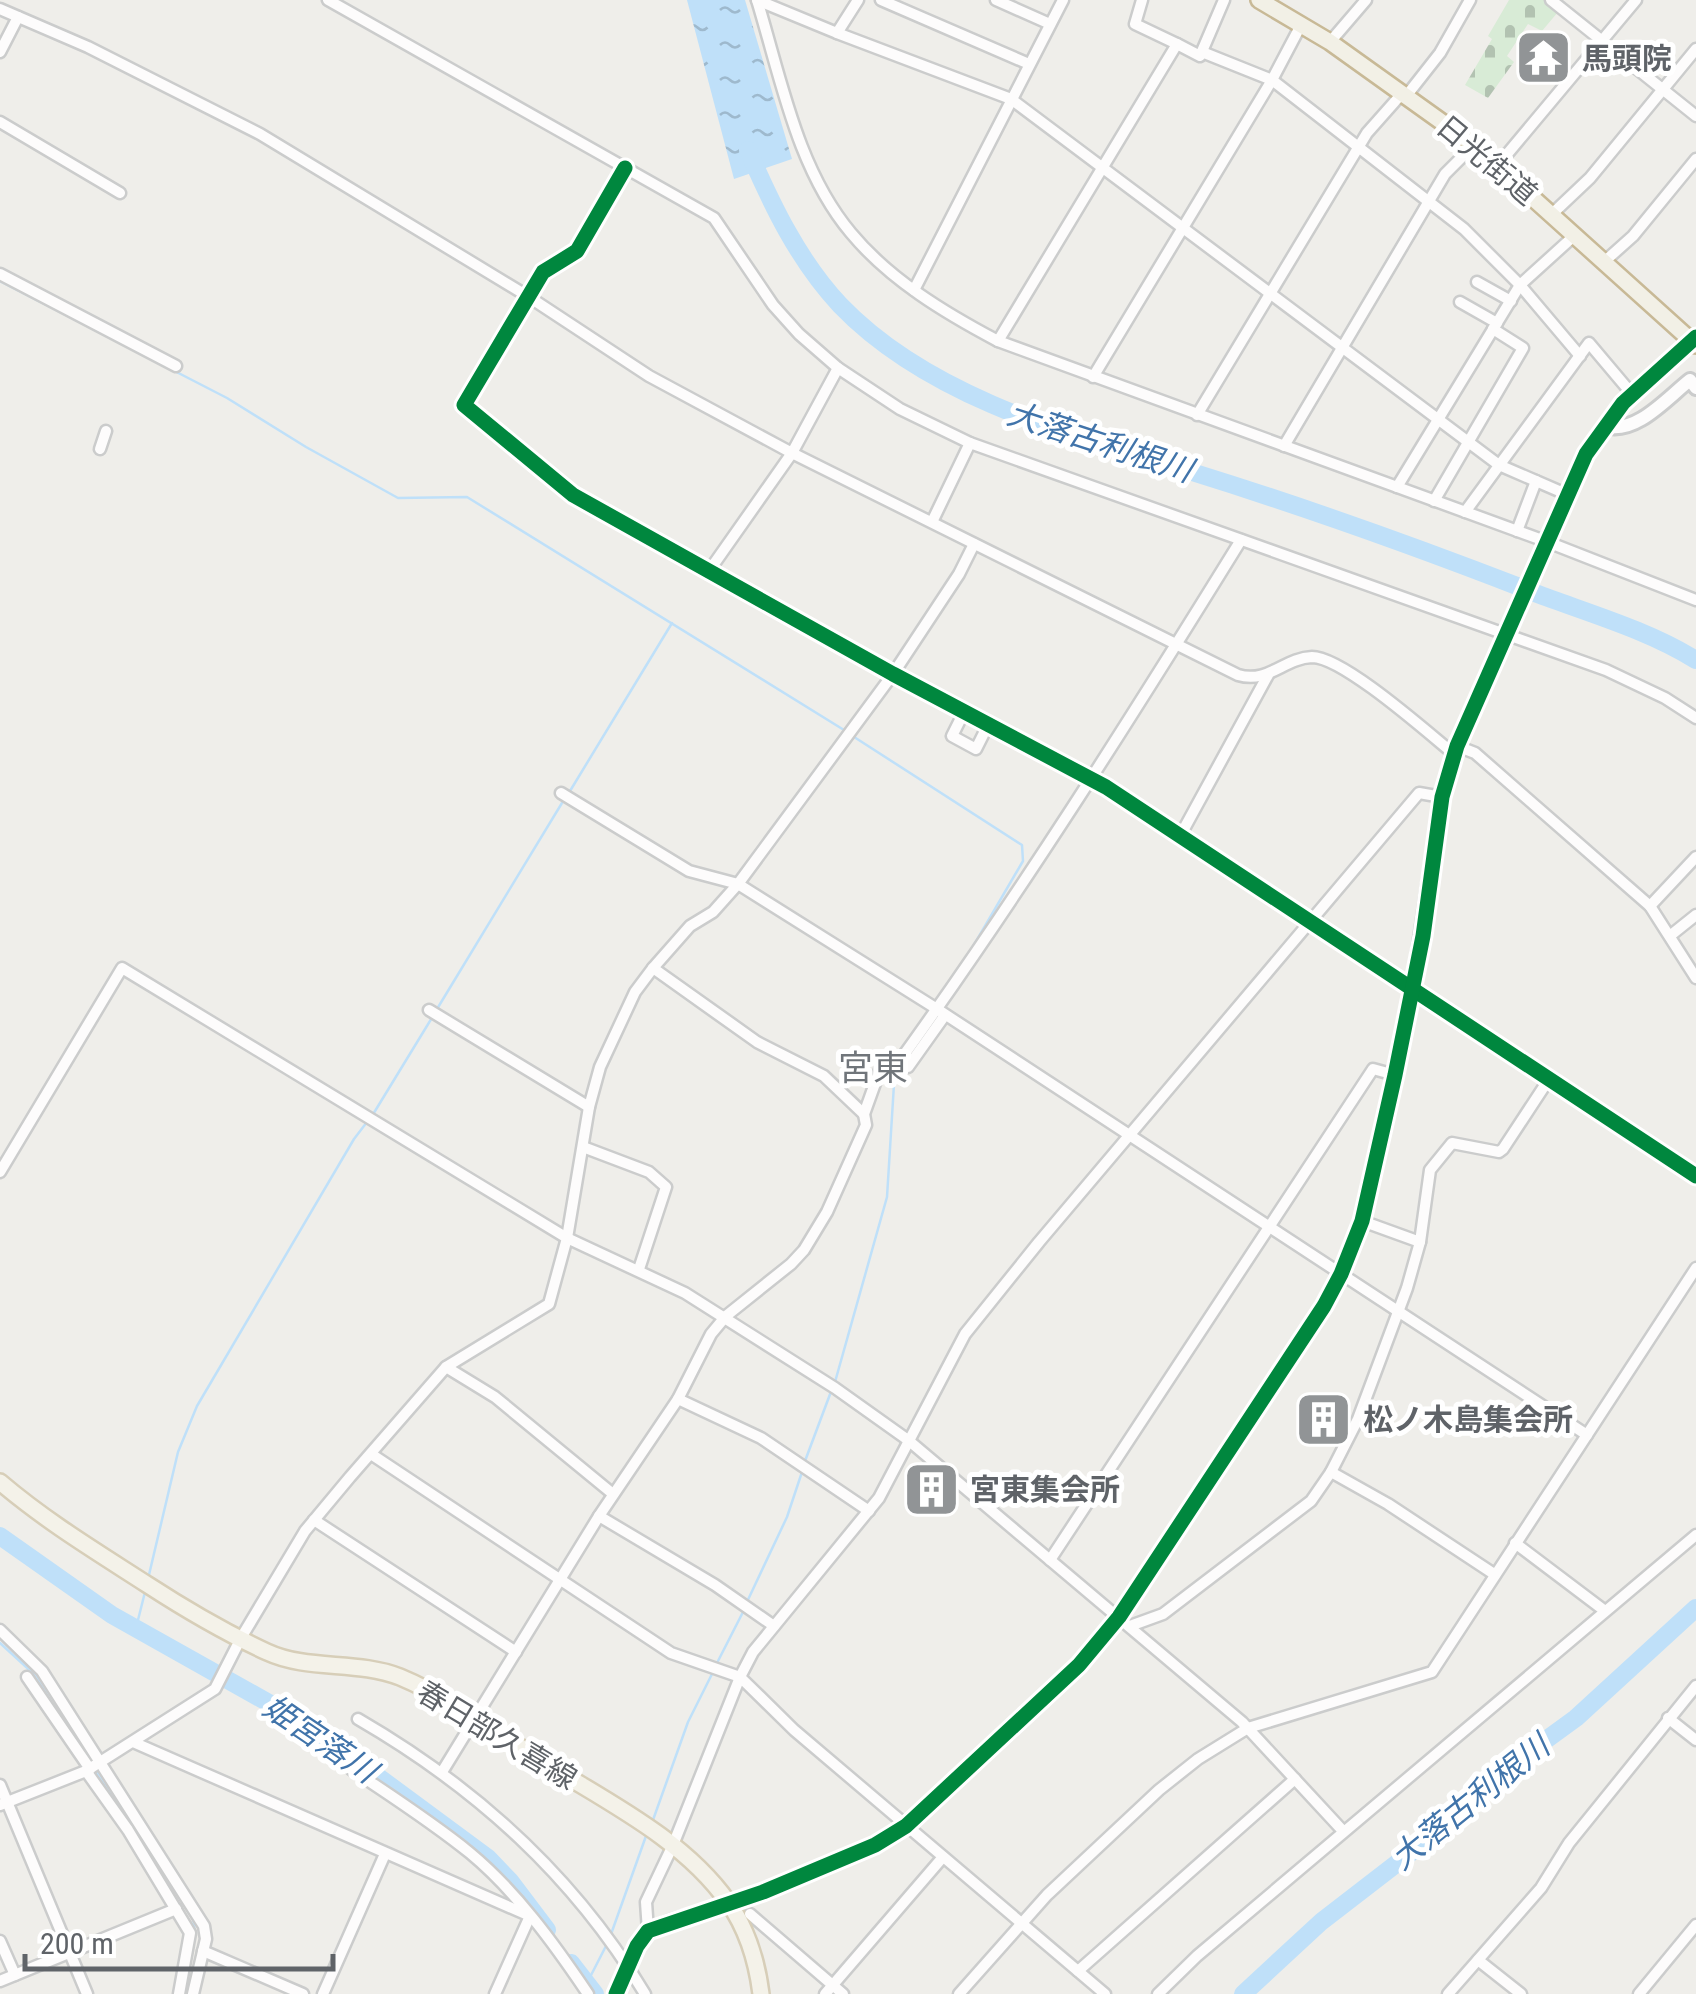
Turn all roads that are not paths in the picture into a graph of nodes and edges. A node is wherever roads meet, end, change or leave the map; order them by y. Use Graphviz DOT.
graph roads {
  1 [pos="328,0"];
  2 [pos="757,0"];
  3 [pos="858,0"];
  4 [pos="881,0"];
  5 [pos="996,0"];
  6 [pos="1062,0"];
  7 [pos="1142,0"];
  8 [pos="1224,0"];
  9 [pos="1259,0"];
  10 [pos="1366,0"];
  11 [pos="1454,0"];
  12 [pos="1551,0"];
  13 [pos="1636,0"];
  14 [pos="1468,4"];
  15 [pos="0,9"];
  16 [pos="18,17"];
  17 [pos="1050,24"];
  18 [pos="1301,25"];
  19 [pos="836,33"];
  20 [pos="1602,41"];
  21 [pos="1330,42"];
  22 [pos="1178,44"];
  23 [pos="1696,49"];
  24 [pos="0,52"];
  25 [pos="1202,52"];
  26 [pos="1030,64"];
  27 [pos="1272,80"];
  28 [pos="1663,90"];
  29 [pos="1406,95"];
  30 [pos="1011,99"];
  31 [pos="1696,116"];
  32 [pos="0,122"];
  33 [pos="1474,145"];
  34 [pos="1357,150"];
  35 [pos="1696,159"];
  36 [pos="1498,165"];
  37 [pos="625,168"];
  38 [pos="1102,168"];
  39 [pos="120,193"];
  40 [pos="1427,203"];
  41 [pos="1552,214"];
  42 [pos="1183,229"];
  43 [pos="1576,235"];
  44 [pos="1606,261"];
  45 [pos="0,274"];
  46 [pos="1477,282"];
  47 [pos="1520,285"];
  48 [pos="914,290"];
  49 [pos="1270,294"];
  50 [pos="529,297"];
  51 [pos="1510,301"];
  52 [pos="1460,302"];
  53 [pos="1495,326"];
  54 [pos="998,341"];
  55 [pos="1694,341"];
  56 [pos="1342,348"];
  57 [pos="1580,356"];
  58 [pos="176,366"];
  59 [pos="838,368"];
  60 [pos="1094,377"];
  61 [pos="1696,388"];
  62 [pos="1632,394"];
  63 [pos="1197,415"];
  64 [pos="1438,420"];
  65 [pos="1606,426"];
  66 [pos="106,431"];
  67 [pos="1468,442"];
  68 [pos="970,443"];
  69 [pos="1284,446"];
  70 [pos="100,449"];
  71 [pos="792,453"];
  72 [pos="1499,465"];
  73 [pos="1536,481"];
  74 [pos="1397,487"];
  75 [pos="1566,494"];
  76 [pos="1434,501"];
  77 [pos="1465,512"];
  78 [pos="932,522"];
  79 [pos="1516,531"];
  80 [pos="1240,540"];
  81 [pos="1545,541"];
  82 [pos="974,544"];
  83 [pos="708,571"];
  84 [pos="1696,600"];
  85 [pos="1504,635"];
  86 [pos="1176,644"];
  87 [pos="894,674"];
  88 [pos="1268,676"];
  89 [pos="964,712"];
  90 [pos="1696,718"];
  91 [pos="988,725"];
  92 [pos="1456,750"];
  93 [pos="1089,778"];
  94 [pos="561,793"];
  95 [pos="1442,796"];
  96 [pos="1179,838"];
  97 [pos="1696,858"];
  98 [pos="738,884"];
  99 [pos="1650,906"];
  100 [pos="1696,914"];
  101 [pos="1310,923"];
  102 [pos="1670,935"];
  103 [pos="1693,964"];
  104 [pos="654,968"];
  105 [pos="1696,978"];
  106 [pos="1414,989"];
  107 [pos="429,1010"];
  108 [pos="941,1012"];
  109 [pos="1395,1074"];
  110 [pos="1549,1079"];
  111 [pos="589,1107"];
  112 [pos="864,1114"];
  113 [pos="1130,1136"];
  114 [pos="583,1147"];
  115 [pos="0,1172"];
  116 [pos="1696,1176"];
  117 [pos="1362,1221"];
  118 [pos="1269,1227"];
  119 [pos="566,1238"];
  120 [pos="1420,1242"];
  121 [pos="1696,1268"];
  122 [pos="639,1269"];
  123 [pos="1342,1274"];
  124 [pos="1398,1311"];
  125 [pos="726,1316"];
  126 [pos="446,1367"];
  127 [pos="678,1399"];
  128 [pos="1586,1435"];
  129 [pos="908,1440"];
  130 [pos="371,1454"];
  131 [pos="1331,1472"];
  132 [pos="0,1482"];
  133 [pos="614,1494"];
  134 [pos="870,1512"];
  135 [pos="599,1516"];
  136 [pos="314,1520"];
  137 [pos="1696,1535"];
  138 [pos="1515,1543"];
  139 [pos="1050,1560"];
  140 [pos="1494,1574"];
  141 [pos="562,1578"];
  142 [pos="1606,1611"];
  143 [pos="1125,1622"];
  144 [pos="774,1626"];
  145 [pos="0,1630"];
  146 [pos="239,1645"];
  147 [pos="516,1652"];
  148 [pos="740,1677"];
  149 [pos="26,1678"];
  150 [pos="1696,1686"];
  151 [pos="475,1718"];
  152 [pos="1668,1718"];
  153 [pos="358,1719"];
  154 [pos="1248,1728"];
  155 [pos="1696,1740"];
  156 [pos="133,1742"];
  157 [pos="94,1766"];
  158 [pos="351,1769"];
  159 [pos="442,1772"];
  160 [pos="1295,1779"];
  161 [pos="0,1784"];
  162 [pos="4,1803"];
  163 [pos="906,1826"];
  164 [pos="1343,1831"];
  165 [pos="673,1844"];
  166 [pos="385,1854"];
  167 [pos="943,1856"];
  168 [pos="730,1905"];
  169 [pos="176,1909"];
  170 [pos="750,1914"];
  171 [pos="530,1916"];
  172 [pos="1022,1923"];
  173 [pos="1696,1925"];
  174 [pos="648,1932"];
  175 [pos="0,1940"];
  176 [pos="204,1950"];
  177 [pos="70,1952"];
  178 [pos="1478,1960"];
  179 [pos="628,1965"];
  180 [pos="1078,1971"];
  181 [pos="15,1975"];
  182 [pos="0,1981"];
  183 [pos="829,1990"];
  184 [pos="1100,1992"];
  185 [pos="87,1994"];
  186 [pos="179,1994"];
  187 [pos="193,1994"];
  188 [pos="303,1994"];
  189 [pos="323,1994"];
  190 [pos="496,1994"];
  191 [pos="588,1994"];
  192 [pos="616,1994"];
  193 [pos="645,1994"];
  194 [pos="761,1994"];
  195 [pos="843,1994"];
  196 [pos="959,1994"];
  197 [pos="1158,1994"];
  198 [pos="1448,1994"];
  199 [pos="1521,1994"];
  200 [pos="1639,1994"];
  1 -- 37 [label="street"];
  2 -- 19 [label="street"];
  2 -- 48 [label="street"];
  3 -- 19 [label="street"];
  4 -- 26 [label="street"];
  5 -- 17 [label="street"];
  6 -- 17 [label="street"];
  7 -- 22 [label="street"];
  8 -- 25 [label="street"];
  9 -- 18 [label="highway, 日光街道"];
  10 -- 21 [label="street"];
  11 -- 14 [label="street"];
  12 -- 20 [label="street"];
  13 -- 20 [label="street"];
  14 -- 29 [label="street"];
  15 -- 16 [label="street"];
  16 -- 24 [label="street"];
  16 -- 50 [label="street"];
  17 -- 26 [label="street"];
  18 -- 21 [label="highway, 日光街道"];
  18 -- 27 [label="street"];
  19 -- 30 [label="street"];
  20 -- 28 [label="street"];
  20 -- 36 [label="street"];
  21 -- 29 [label="highway, 日光街道"];
  22 -- 25 [label="street"];
  22 -- 38 [label="street"];
  23 -- 28 [label="street"];
  25 -- 27 [label="street"];
  26 -- 30 [label="street"];
  27 -- 34 [label="street"];
  27 -- 42 [label="street"];
  28 -- 31 [label="street"];
  28 -- 41 [label="street"];
  29 -- 33 [label="highway, 日光街道"];
  29 -- 34 [label="street"];
  30 -- 38 [label="street"];
  30 -- 48 [label="street"];
  32 -- 39 [label="street"];
  33 -- 36 [label="highway, 日光街道"];
  33 -- 40 [label="street"];
  34 -- 40 [label="street"];
  34 -- 49 [label="street"];
  35 -- 44 [label="street"];
  36 -- 41 [label="highway, 日光街道"];
  37 -- 50 [label="street"];
  37 -- 59 [label="street"];
  38 -- 42 [label="street"];
  38 -- 54 [label="street"];
  40 -- 47 [label="street"];
  40 -- 56 [label="street"];
  41 -- 43 [label="highway, 日光街道"];
  42 -- 49 [label="street"];
  42 -- 60 [label="street"];
  43 -- 44 [label="highway, 日光街道"];
  43 -- 47 [label="street"];
  44 -- 55 [label="highway, 日光街道"];
  45 -- 58 [label="street"];
  46 -- 51 [label="street"];
  47 -- 51 [label="street"];
  47 -- 57 [label="street"];
  48 -- 54 [label="street"];
  49 -- 56 [label="street"];
  49 -- 63 [label="street"];
  50 -- 71 [label="street"];
  50 -- 83 [label="street"];
  51 -- 53 [label="street"];
  52 -- 53 [label="street"];
  53 -- 64 [label="street"];
  53 -- 67 [label="street"];
  54 -- 60 [label="street"];
  55 -- 62 [label="street"];
  56 -- 64 [label="street"];
  56 -- 69 [label="street"];
  57 -- 62 [label="street"];
  57 -- 72 [label="street"];
  59 -- 68 [label="street"];
  59 -- 71 [label="street"];
  60 -- 63 [label="street"];
  61 -- 65 [label="street"];
  62 -- 65 [label="street"];
  63 -- 69 [label="street"];
  64 -- 67 [label="street"];
  64 -- 74 [label="street"];
  65 -- 75 [label="street"];
  66 -- 70 [label="street"];
  67 -- 72 [label="street"];
  67 -- 76 [label="street"];
  68 -- 78 [label="street"];
  68 -- 80 [label="street"];
  69 -- 74 [label="street"];
  71 -- 78 [label="street"];
  71 -- 83 [label="street"];
  72 -- 73 [label="street"];
  72 -- 77 [label="street"];
  73 -- 75 [label="street"];
  73 -- 79 [label="street"];
  74 -- 76 [label="street"];
  75 -- 81 [label="street"];
  76 -- 77 [label="street"];
  77 -- 79 [label="street"];
  78 -- 82 [label="street"];
  79 -- 81 [label="street"];
  80 -- 85 [label="street"];
  80 -- 86 [label="street"];
  81 -- 84 [label="street"];
  81 -- 85 [label="street"];
  82 -- 86 [label="street"];
  82 -- 87 [label="street"];
  83 -- 87 [label="street"];
  85 -- 90 [label="street"];
  85 -- 92 [label="street"];
  86 -- 88 [label="street"];
  86 -- 93 [label="street"];
  87 -- 89 [label="street"];
  87 -- 98 [label="street"];
  88 -- 92 [label="street"];
  88 -- 96 [label="street"];
  89 -- 91 [label="street"];
  89 -- 91 [label="street"];
  91 -- 93 [label="street"];
  92 -- 95 [label="street"];
  92 -- 99 [label="street"];
  93 -- 96 [label="street"];
  93 -- 108 [label="street"];
  94 -- 98 [label="street"];
  95 -- 101 [label="street"];
  95 -- 106 [label="street"];
  96 -- 101 [label="street"];
  97 -- 99 [label="street"];
  98 -- 104 [label="street"];
  98 -- 108 [label="street"];
  99 -- 102 [label="street"];
  100 -- 102 [label="street"];
  101 -- 106 [label="street"];
  101 -- 113 [label="street"];
  102 -- 103 [label="street"];
  103 -- 105 [label="street"];
  104 -- 111 [label="street"];
  104 -- 112 [label="street"];
  106 -- 109 [label="street"];
  106 -- 110 [label="street"];
  107 -- 111 [label="street"];
  108 -- 112 [label="street"];
  108 -- 113 [label="street"];
  109 -- 117 [label="street"];
  109 -- 118 [label="street"];
  110 -- 116 [label="street"];
  110 -- 120 [label="street"];
  111 -- 114 [label="street"];
  112 -- 125 [label="street"];
  113 -- 118 [label="street"];
  113 -- 129 [label="street"];
  114 -- 119 [label="street"];
  114 -- 122 [label="street"];
  115 -- 119 [label="street"];
  117 -- 120 [label="street"];
  117 -- 123 [label="street"];
  118 -- 123 [label="street"];
  118 -- 139 [label="street"];
  119 -- 122 [label="street"];
  119 -- 126 [label="street"];
  120 -- 124 [label="street"];
  121 -- 128 [label="street"];
  122 -- 125 [label="street"];
  123 -- 124 [label="street"];
  123 -- 143 [label="street"];
  124 -- 128 [label="street"];
  124 -- 131 [label="street"];
  125 -- 127 [label="street"];
  125 -- 129 [label="street"];
  126 -- 130 [label="street"];
  126 -- 133 [label="street"];
  127 -- 133 [label="street"];
  127 -- 134 [label="street"];
  128 -- 138 [label="street"];
  129 -- 134 [label="street"];
  129 -- 139 [label="street"];
  130 -- 136 [label="street"];
  130 -- 141 [label="street"];
  131 -- 140 [label="street"];
  131 -- 143 [label="street"];
  132 -- 146 [label="main road, 春日部久喜線"];
  133 -- 135 [label="street"];
  134 -- 144 [label="street"];
  135 -- 141 [label="street"];
  135 -- 144 [label="street"];
  136 -- 146 [label="street"];
  136 -- 147 [label="street"];
  137 -- 142 [label="street"];
  138 -- 140 [label="street"];
  138 -- 142 [label="street"];
  139 -- 143 [label="street"];
  140 -- 154 [label="street"];
  141 -- 147 [label="street"];
  141 -- 148 [label="street"];
  142 -- 164 [label="street"];
  143 -- 154 [label="street"];
  143 -- 163 [label="street"];
  144 -- 148 [label="street"];
  145 -- 157 [label="street"];
  146 -- 151 [label="main road, 春日部久喜線"];
  146 -- 156 [label="street"];
  147 -- 151 [label="street"];
  148 -- 163 [label="street"];
  148 -- 165 [label="street"];
  149 -- 157 [label="street"];
  150 -- 152 [label="street"];
  151 -- 159 [label="street"];
  151 -- 165 [label="main road, 春日部久喜線"];
  152 -- 155 [label="street"];
  152 -- 178 [label="street"];
  153 -- 159 [label="street"];
  154 -- 160 [label="street"];
  154 -- 172 [label="street"];
  156 -- 157 [label="street"];
  156 -- 166 [label="street"];
  157 -- 162 [label="street"];
  157 -- 169 [label="street"];
  157 -- 176 [label="street"];
  158 -- 171 [label="street"];
  159 -- 179 [label="street"];
  160 -- 164 [label="street"];
  160 -- 180 [label="street"];
  161 -- 162 [label="street"];
  162 -- 177 [label="street"];
  163 -- 167 [label="street"];
  163 -- 168 [label="street"];
  164 -- 197 [label="street"];
  165 -- 168 [label="main road, 春日部久喜線"];
  165 -- 174 [label="street"];
  166 -- 171 [label="street"];
  166 -- 189 [label="street"];
  167 -- 172 [label="street"];
  167 -- 183 [label="street"];
  168 -- 174 [label="street"];
  168 -- 194 [label="main road, 春日部久喜線"];
  169 -- 177 [label="street"];
  169 -- 186 [label="street"];
  170 -- 183 [label="street"];
  171 -- 190 [label="street"];
  171 -- 191 [label="street"];
  172 -- 180 [label="street"];
  172 -- 196 [label="street"];
  173 -- 200 [label="street"];
  174 -- 179 [label="street"];
  175 -- 181 [label="street"];
  176 -- 187 [label="street"];
  176 -- 188 [label="street"];
  177 -- 181 [label="street"];
  177 -- 185 [label="street"];
  178 -- 198 [label="street"];
  178 -- 199 [label="street"];
  179 -- 192 [label="street"];
  179 -- 193 [label="street"];
  180 -- 184 [label="street"];
  181 -- 182 [label="street"];
  183 -- 195 [label="street"];
}
